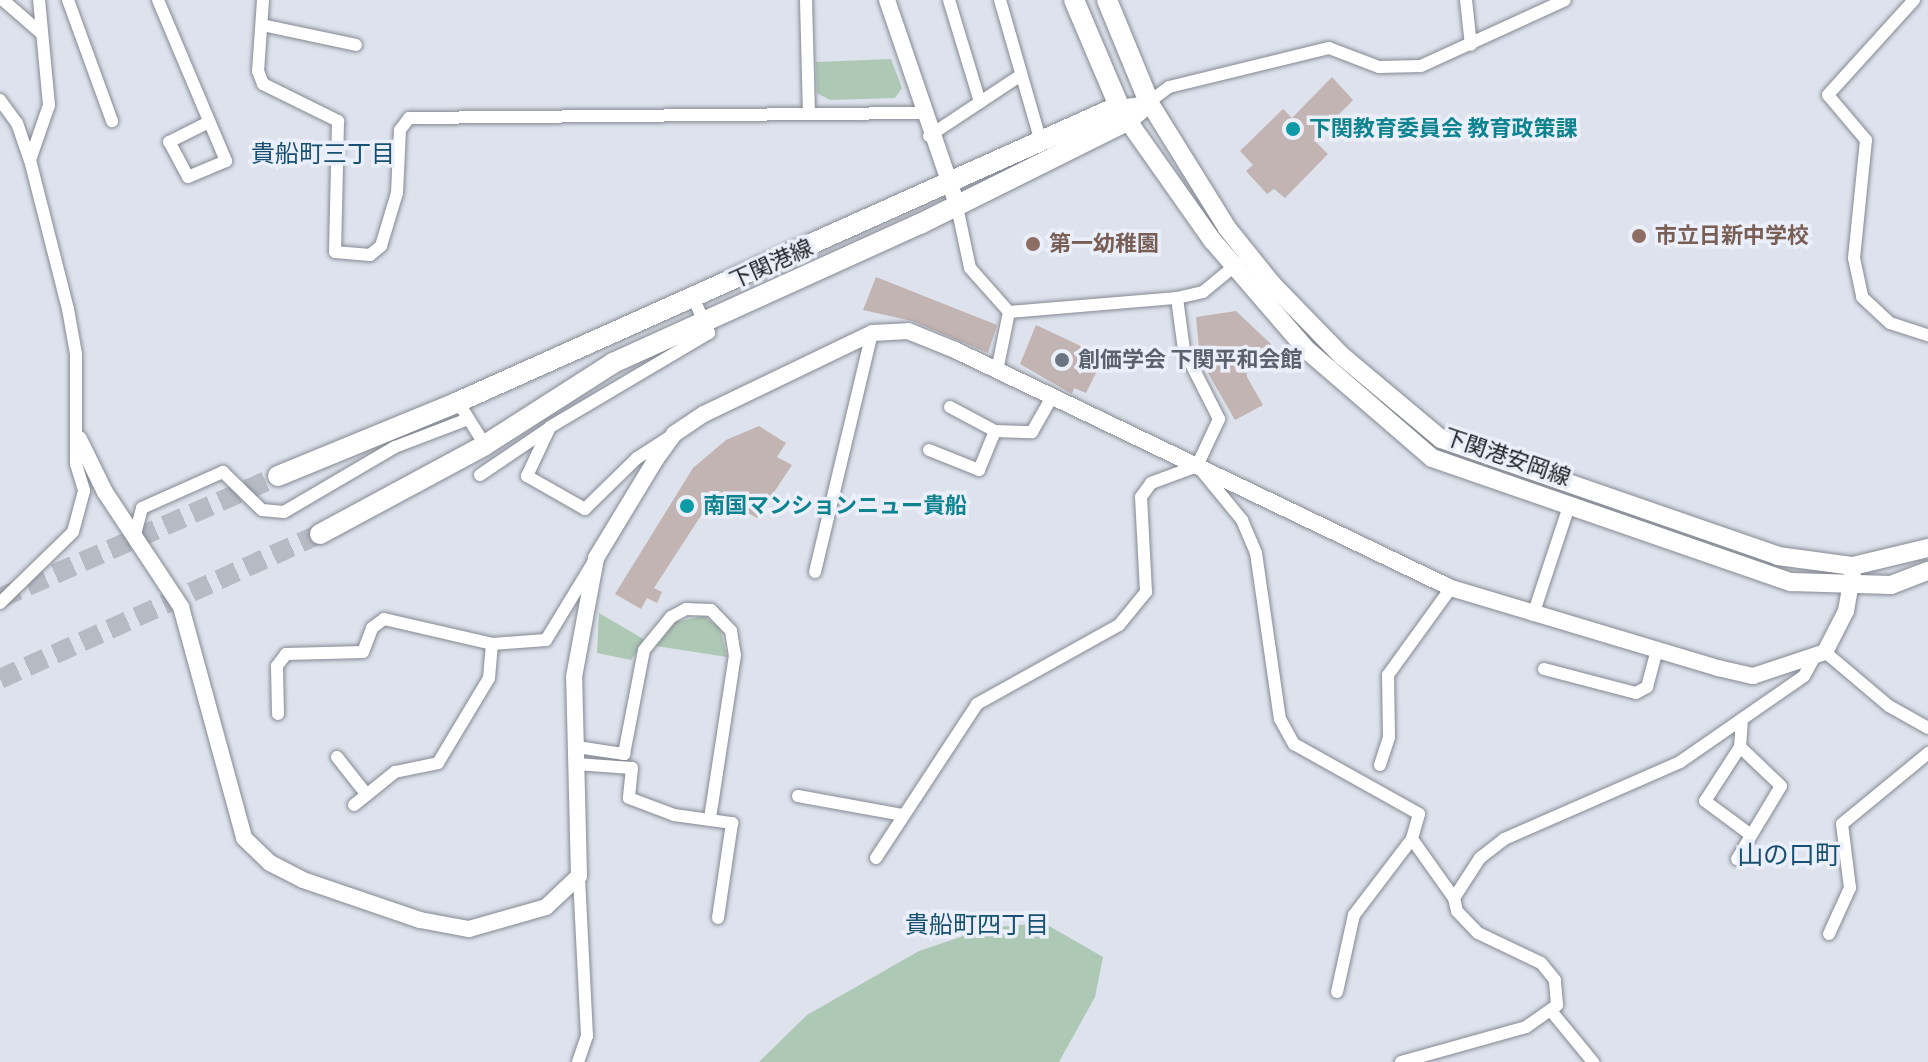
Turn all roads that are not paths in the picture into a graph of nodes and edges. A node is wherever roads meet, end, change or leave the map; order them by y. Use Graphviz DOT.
graph roads {
  1 [pos="3,0"];
  2 [pos="39,0"];
  3 [pos="68,0"];
  4 [pos="158,0"];
  5 [pos="263,0"];
  6 [pos="806,0"];
  7 [pos="887,0"];
  8 [pos="949,0"];
  9 [pos="1000,0"];
  10 [pos="1074,0"];
  11 [pos="1107,0"];
  12 [pos="1466,0"];
  13 [pos="1565,0"];
  14 [pos="1914,0"];
  15 [pos="262,25"];
  16 [pos="41,33"];
  17 [pos="356,45"];
  18 [pos="1471,45"];
  19 [pos="1021,75"];
  20 [pos="0,100"];
  21 [pos="980,102"];
  22 [pos="1149,102"];
  23 [pos="809,112"];
  24 [pos="921,113"];
  25 [pos="1123,113"];
  26 [pos="112,121"];
  27 [pos="209,122"];
  28 [pos="929,136"];
  29 [pos="1040,139"];
  30 [pos="30,160"];
  31 [pos="946,180"];
  32 [pos="956,202"];
  33 [pos="1241,261"];
  34 [pos="693,297"];
  35 [pos="1177,298"];
  36 [pos="1009,312"];
  37 [pos="703,320"];
  38 [pos="872,333"];
  39 [pos="1928,335"];
  40 [pos="997,371"];
  41 [pos="1052,397"];
  42 [pos="950,407"];
  43 [pos="463,411"];
  44 [pos="550,427"];
  45 [pos="995,431"];
  46 [pos="674,434"];
  47 [pos="79,439"];
  48 [pos="485,445"];
  49 [pos="929,450"];
  50 [pos="1197,466"];
  51 [pos="480,475"];
  52 [pos="278,476"];
  53 [pos="1570,503"];
  54 [pos="320,534"];
  55 [pos="134,538"];
  56 [pos="1928,548"];
  57 [pos="596,558"];
  58 [pos="1853,566"];
  59 [pos="1928,571"];
  60 [pos="815,572"];
  61 [pos="1853,587"];
  62 [pos="1451,588"];
  63 [pos="0,603"];
  64 [pos="1533,615"];
  65 [pos="492,644"];
  66 [pos="1657,649"];
  67 [pos="1819,656"];
  68 [pos="1544,669"];
  69 [pos="278,714"];
  70 [pos="1742,719"];
  71 [pos="1928,728"];
  72 [pos="1740,747"];
  73 [pos="1928,753"];
  74 [pos="576,756"];
  75 [pos="337,757"];
  76 [pos="1380,765"];
  77 [pos="367,795"];
  78 [pos="798,796"];
  79 [pos="354,805"];
  80 [pos="903,815"];
  81 [pos="710,818"];
  82 [pos="1751,835"];
  83 [pos="1412,839"];
  84 [pos="876,858"];
  85 [pos="1737,859"];
  86 [pos="579,876"];
  87 [pos="1454,898"];
  88 [pos="718,918"];
  89 [pos="1829,934"];
  90 [pos="1337,992"];
  91 [pos="1552,1012"];
  92 [pos="578,1062"];
  93 [pos="1401,1062"];
  94 [pos="1593,1062"];
  1 -- 16 [label="street"];
  2 -- 16 [label="street"];
  3 -- 26 [label="street"];
  4 -- 27 [label="street"];
  5 -- 15 [label="street"];
  6 -- 23 [label="street"];
  7 -- 24 [label="street"];
  8 -- 21 [label="street"];
  9 -- 19 [label="street"];
  10 -- 25 [label="main road"];
  11 -- 22 [label="main road"];
  12 -- 18 [label="street"];
  13 -- 18 [label="street"];
  14 -- 39 [label="street"];
  15 -- 17 [label="street"];
  15 -- 23 [label="street"];
  16 -- 30 [label="street"];
  18 -- 22 [label="street"];
  19 -- 21 [label="street"];
  19 -- 29 [label="street"];
  20 -- 30 [label="street"];
  21 -- 28 [label="street"];
  22 -- 25 [label="main road, 下関港線"];
  22 -- 33 [label="main road, 下関港安岡線"];
  23 -- 24 [label="street"];
  24 -- 28 [label="street"];
  25 -- 29 [label="main road, 下関港線"];
  25 -- 32 [label="main road, 下関港線"];
  25 -- 33 [label="main road, 下関港安岡線"];
  27 -- 27 [label="street"];
  28 -- 31 [label="street"];
  29 -- 31 [label="main road, 下関港線"];
  30 -- 47 [label="street"];
  31 -- 32 [label="street"];
  31 -- 34 [label="main road, 下関港線"];
  32 -- 36 [label="street"];
  32 -- 37 [label="main road, 下関港線"];
  33 -- 35 [label="street"];
  33 -- 53 [label="main road, 下関港安岡線"];
  33 -- 58 [label="main road, 下関港安岡線"];
  34 -- 37 [label="street"];
  34 -- 43 [label="main road, 下関港線"];
  35 -- 36 [label="street"];
  35 -- 50 [label="street"];
  36 -- 40 [label="street"];
  37 -- 44 [label="street"];
  37 -- 48 [label="main road, 下関港線"];
  38 -- 40 [label="street"];
  38 -- 46 [label="street"];
  38 -- 60 [label="street"];
  40 -- 41 [label="street"];
  41 -- 45 [label="street"];
  41 -- 50 [label="street"];
  42 -- 45 [label="street"];
  43 -- 48 [label="street"];
  43 -- 52 [label="main road, 下関港線"];
  43 -- 55 [label="street"];
  44 -- 46 [label="street"];
  44 -- 51 [label="street"];
  45 -- 49 [label="street"];
  46 -- 57 [label="street"];
  47 -- 55 [label="street"];
  47 -- 63 [label="street"];
  48 -- 54 [label="main road, 下関港線"];
  50 -- 62 [label="street"];
  50 -- 80 [label="street"];
  50 -- 83 [label="street"];
  53 -- 61 [label="main road, 下関港安岡線"];
  53 -- 64 [label="street"];
  55 -- 86 [label="street"];
  56 -- 58 [label="main road, 下関港安岡線"];
  57 -- 65 [label="street"];
  57 -- 74 [label="street"];
  58 -- 61 [label="street"];
  59 -- 61 [label="main road, 下関港安岡線"];
  61 -- 67 [label="street"];
  62 -- 64 [label="street"];
  62 -- 76 [label="street"];
  64 -- 66 [label="street"];
  65 -- 69 [label="street"];
  65 -- 77 [label="street"];
  66 -- 67 [label="street"];
  66 -- 68 [label="street"];
  67 -- 70 [label="street"];
  67 -- 71 [label="street"];
  70 -- 72 [label="street"];
  70 -- 87 [label="street"];
  72 -- 82 [label="street"];
  72 -- 82 [label="street"];
  73 -- 89 [label="street"];
  74 -- 81 [label="street"];
  74 -- 81 [label="street"];
  74 -- 86 [label="street"];
  75 -- 77 [label="street"];
  77 -- 79 [label="street"];
  78 -- 80 [label="street"];
  80 -- 84 [label="street"];
  81 -- 88 [label="street"];
  82 -- 85 [label="street"];
  83 -- 87 [label="street"];
  83 -- 90 [label="street"];
  86 -- 92 [label="street"];
  87 -- 91 [label="street"];
  91 -- 93 [label="street"];
  91 -- 94 [label="street"];
}
